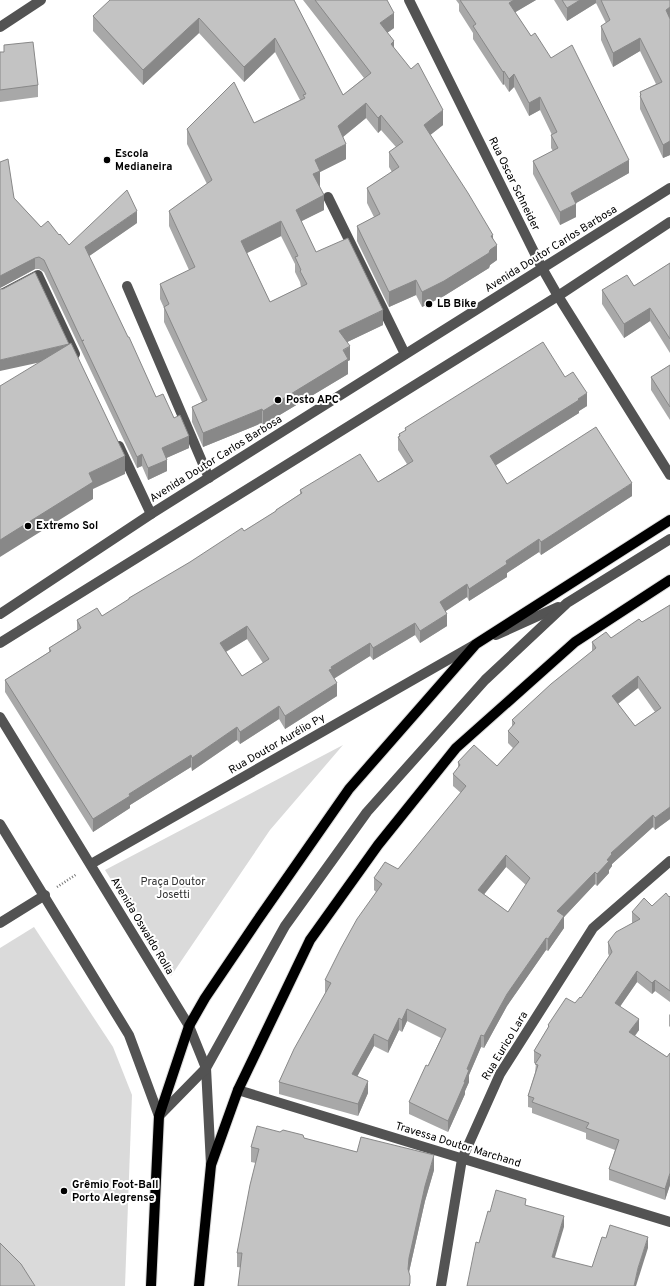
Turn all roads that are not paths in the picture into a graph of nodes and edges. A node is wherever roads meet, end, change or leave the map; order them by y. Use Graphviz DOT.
graph roads {
  1 [pos="41,0"];
  2 [pos="410,0"];
  3 [pos="0,27"];
  4 [pos="670,188"];
  5 [pos="328,197"];
  6 [pos="670,222"];
  7 [pos="542,268"];
  8 [pos="127,286"];
  9 [pos="0,294"];
  10 [pos="558,296"];
  11 [pos="405,354"];
  12 [pos="78,359"];
  13 [pos="114,437"];
  14 [pos="670,475"];
  15 [pos="209,478"];
  16 [pos="151,514"];
  17 [pos="670,520"];
  18 [pos="670,539"];
  19 [pos="670,580"];
  20 [pos="567,603"];
  21 [pos="0,614"];
  22 [pos="0,643"];
  23 [pos="476,644"];
  24 [pos="0,717"];
  25 [pos="0,824"];
  26 [pos="670,861"];
  27 [pos="91,864"];
  28 [pos="44,896"];
  29 [pos="0,923"];
  30 [pos="189,1026"];
  31 [pos="206,1068"];
  32 [pos="238,1090"];
  33 [pos="159,1116"];
  34 [pos="462,1159"];
  35 [pos="211,1165"];
  36 [pos="670,1222"];
  37 [pos="151,1286"];
  38 [pos="199,1286"];
  39 [pos="441,1286"];
  1 -- 3 [label="street"];
  2 -- 7 [label="street, Rua Oscar Schneider"];
  4 -- 7 [label="street, Avenida Doutor Carlos Barbosa"];
  5 -- 11 [label="street"];
  6 -- 10 [label="street"];
  7 -- 10 [label="street, Rua Oscar Schneider"];
  7 -- 11 [label="street, Avenida Doutor Carlos Barbosa"];
  8 -- 15 [label="street"];
  9 -- 12 [label="street"];
  10 -- 14 [label="street, Rua Oscar Schneider"];
  10 -- 22 [label="street"];
  11 -- 15 [label="street, Avenida Doutor Carlos Barbosa"];
  13 -- 16 [label="street"];
  15 -- 16 [label="street, Avenida Doutor Carlos Barbosa"];
  16 -- 21 [label="street, Avenida Doutor Carlos Barbosa"];
  17 -- 23 [label="main road"];
  18 -- 20 [label="street"];
  19 -- 32 [label="main road"];
  20 -- 23 [label="street, Rua Doutor Aurélio Py"];
  20 -- 31 [label="street"];
  23 -- 27 [label="street, Rua Doutor Aurélio Py"];
  23 -- 30 [label="main road"];
  24 -- 27 [label="street, Avenida Oswaldo Rolla"];
  25 -- 28 [label="street"];
  26 -- 34 [label="street, Rua Eurico Lara"];
  27 -- 30 [label="street, Avenida Oswaldo Rolla"];
  28 -- 29 [label="street"];
  28 -- 33 [label="street"];
  30 -- 31 [label="street, Avenida Oswaldo Rolla"];
  30 -- 33 [label="main road"];
  31 -- 33 [label="street"];
  31 -- 35 [label="street, Avenida Oswaldo Rolla"];
  32 -- 34 [label="street, Travessa Doutor Marchand"];
  32 -- 35 [label="main road"];
  33 -- 37 [label="main road"];
  34 -- 36 [label="street, Travessa Doutor Marchand"];
  34 -- 39 [label="street, Rua Eurico Lara"];
  35 -- 38 [label="main road"];
}
